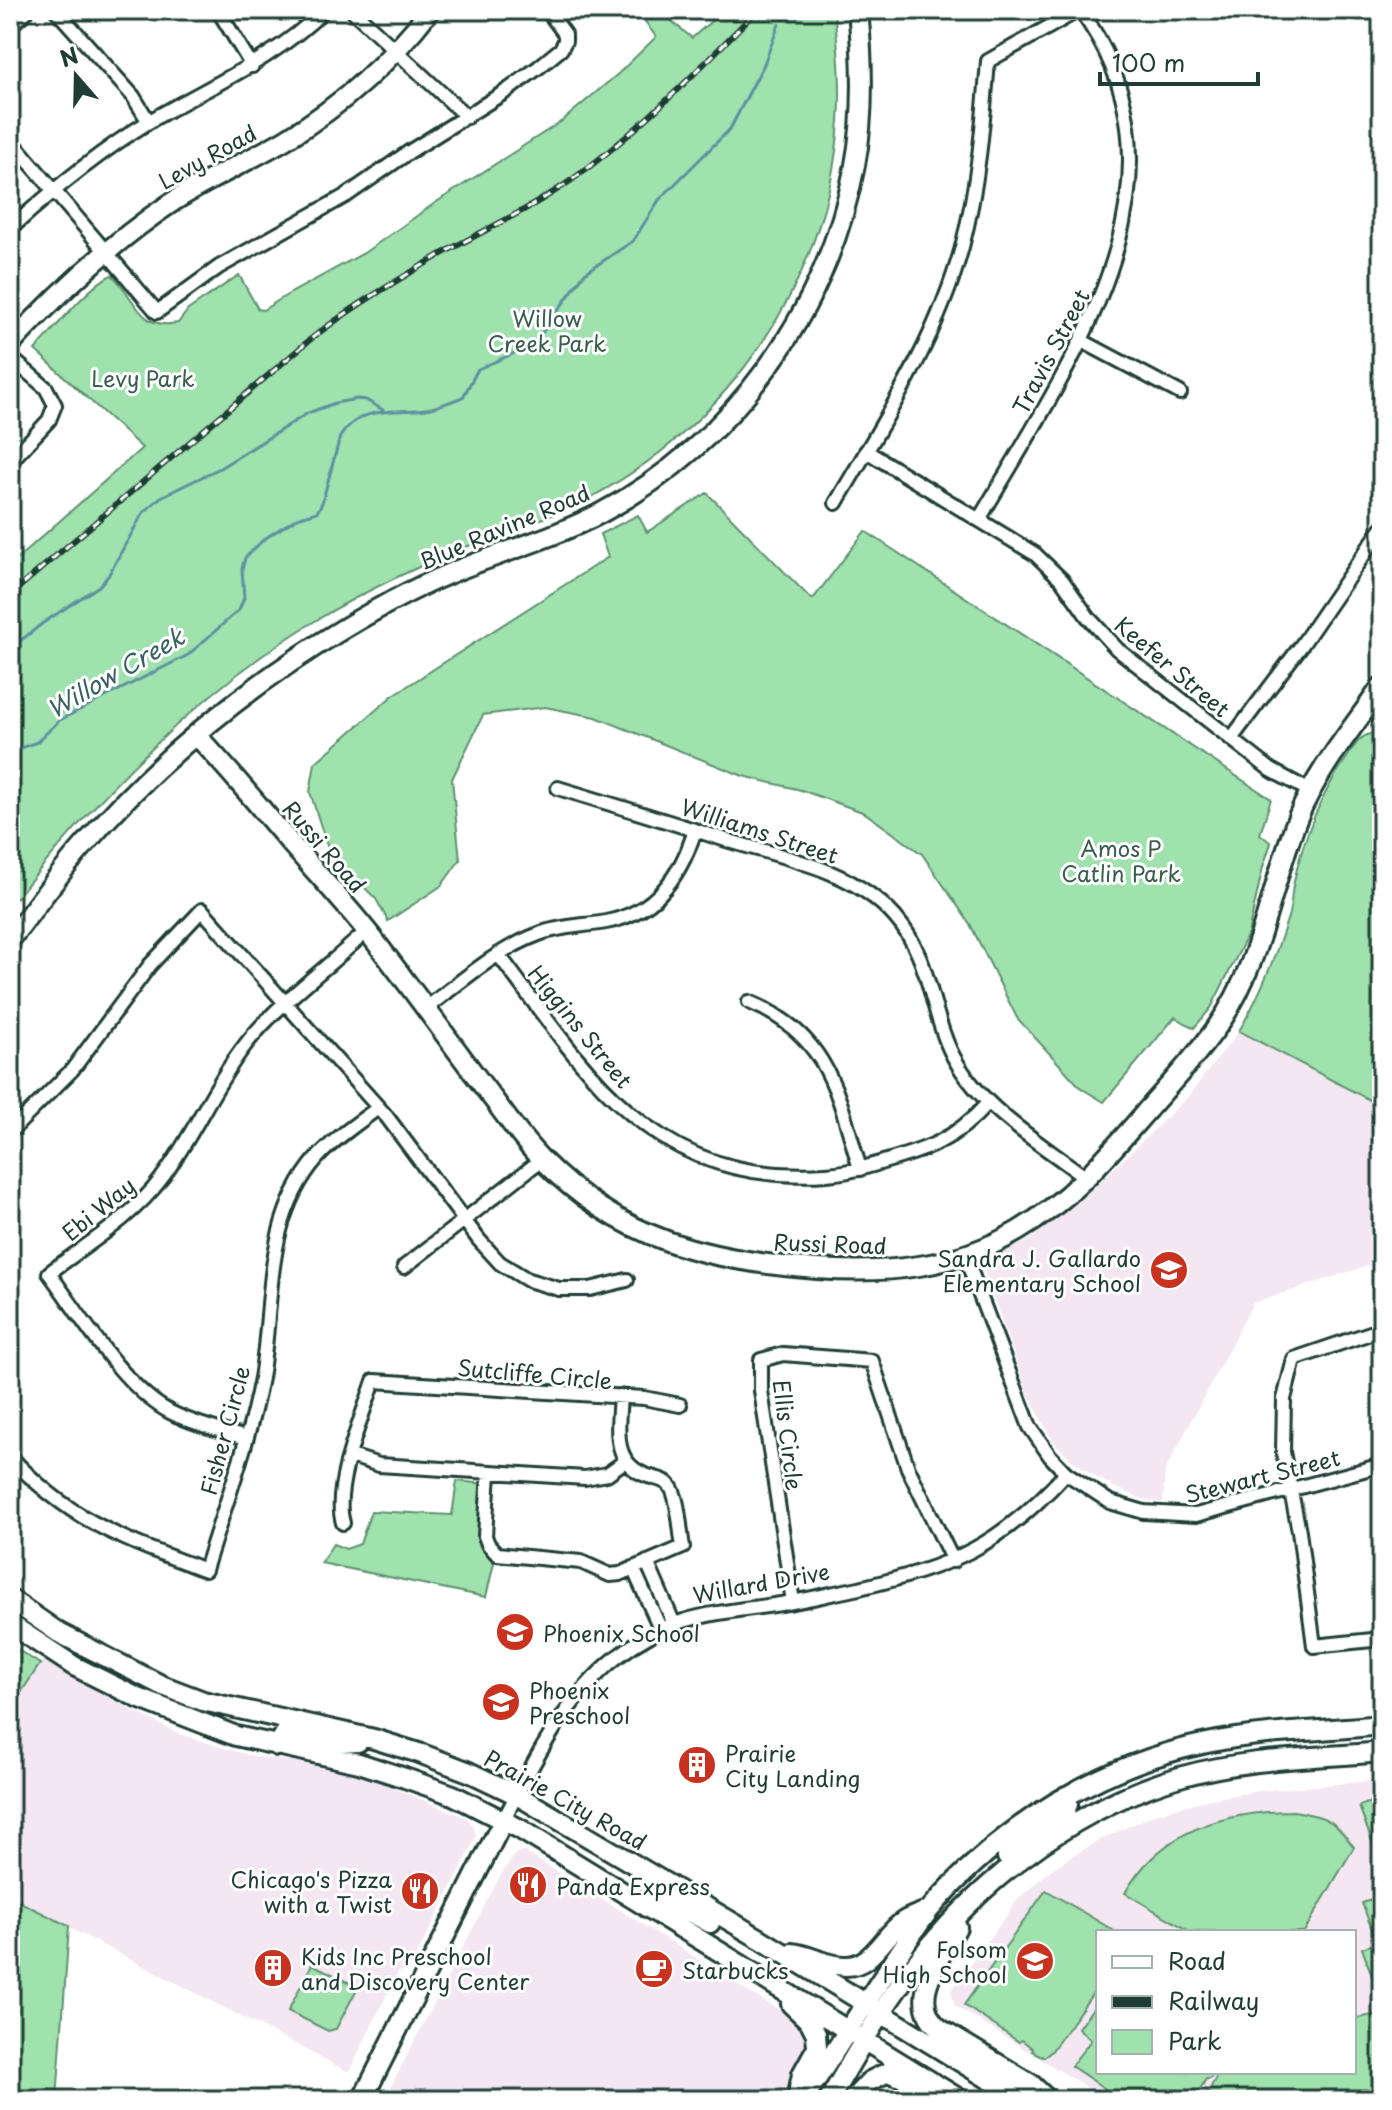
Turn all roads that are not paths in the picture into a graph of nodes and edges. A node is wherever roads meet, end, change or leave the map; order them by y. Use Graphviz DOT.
graph roads {
  1 [pos="28,10"];
  2 [pos="56,10"];
  3 [pos="218,10"];
  4 [pos="324,10"];
  5 [pos="352,10"];
  6 [pos="430,10"];
  7 [pos="547,10"];
  8 [pos="858,10"];
  9 [pos="1079,10"];
  10 [pos="10,26"];
  11 [pos="396,51"];
  12 [pos="252,66"];
  13 [pos="467,117"];
  14 [pos="149,122"];
  15 [pos="10,139"];
  16 [pos="54,189"];
  17 [pos="10,229"];
  18 [pos="106,250"];
  19 [pos="1082,341"];
  20 [pos="10,345"];
  21 [pos="10,357"];
  22 [pos="1180,393"];
  23 [pos="866,451"];
  24 [pos="10,462"];
  25 [pos="836,503"];
  26 [pos="980,518"];
  27 [pos="1382,528"];
  28 [pos="1382,686"];
  29 [pos="196,735"];
  30 [pos="1231,739"];
  31 [pos="558,788"];
  32 [pos="1310,791"];
  33 [pos="695,830"];
  34 [pos="367,931"];
  35 [pos="10,940"];
  36 [pos="498,954"];
  37 [pos="749,1002"];
  38 [pos="285,1004"];
  39 [pos="425,1009"];
  40 [pos="988,1103"];
  41 [pos="378,1108"];
  42 [pos="10,1132"];
  43 [pos="541,1160"];
  44 [pos="860,1169"];
  45 [pos="1086,1178"];
  46 [pos="464,1220"];
  47 [pos="965,1256"];
  48 [pos="404,1267"];
  49 [pos="627,1280"];
  50 [pos="1382,1329"];
  51 [pos="620,1396"];
  52 [pos="680,1405"];
  53 [pos="246,1438"];
  54 [pos="10,1456"];
  55 [pos="351,1456"];
  56 [pos="625,1461"];
  57 [pos="1382,1465"];
  58 [pos="489,1473"];
  59 [pos="1066,1473"];
  60 [pos="1290,1491"];
  61 [pos="343,1523"];
  62 [pos="953,1561"];
  63 [pos="647,1562"];
  64 [pos="633,1568"];
  65 [pos="10,1599"];
  66 [pos="793,1602"];
  67 [pos="10,1624"];
  68 [pos="674,1624"];
  69 [pos="661,1630"];
  70 [pos="1382,1639"];
  71 [pos="1382,1725"];
  72 [pos="373,1739"];
  73 [pos="277,1746"];
  74 [pos="1382,1752"];
  75 [pos="517,1795"];
  76 [pos="1066,1796"];
  77 [pos="503,1821"];
  78 [pos="977,1896"];
  79 [pos="646,1907"];
  80 [pos="930,1910"];
  81 [pos="737,1925"];
  82 [pos="781,1952"];
  83 [pos="764,1977"];
  84 [pos="873,2010"];
  85 [pos="857,2034"];
  86 [pos="362,2100"];
  87 [pos="800,2100"];
  88 [pos="829,2100"];
  89 [pos="852,2100"];
  90 [pos="955,2100"];
  91 [pos="961,2100"];
  92 [pos="1023,2100"];
  93 [pos="1048,2100"];
  1 -- 10 [label="street"];
  2 -- 14 [label="street"];
  3 -- 12 [label="street"];
  4 -- 12 [label="street"];
  5 -- 11 [label="street"];
  6 -- 11 [label="main road, Levy Road"];
  7 -- 13 [label="street"];
  8 -- 29 [label="main road, Blue Ravine Road"];
  9 -- 19 [label="street, Travis Street"];
  9 -- 23 [label="street"];
  11 -- 13 [label="street"];
  11 -- 18 [label="main road, Levy Road"];
  12 -- 14 [label="street"];
  13 -- 18 [label="street"];
  14 -- 16 [label="street"];
  15 -- 16 [label="street"];
  16 -- 17 [label="street"];
  16 -- 18 [label="street"];
  18 -- 20 [label="main road, Levy Road"];
  19 -- 22 [label="street"];
  19 -- 26 [label="street, Travis Street"];
  21 -- 24 [label="street"];
  23 -- 25 [label="street"];
  23 -- 26 [label="street, Keefer Street"];
  26 -- 30 [label="street, Keefer Street"];
  27 -- 30 [label="street"];
  28 -- 32 [label="main road, Russi Road"];
  29 -- 34 [label="main road, Russi Road"];
  29 -- 35 [label="main road, Blue Ravine Road"];
  30 -- 32 [label="street, Keefer Street"];
  31 -- 33 [label="street, Williams Street"];
  32 -- 45 [label="main road, Russi Road"];
  33 -- 36 [label="street"];
  33 -- 40 [label="street, Williams Street"];
  34 -- 38 [label="street, Ebi Way"];
  34 -- 39 [label="main road, Russi Road"];
  36 -- 39 [label="street"];
  36 -- 44 [label="street, Higgins Street"];
  37 -- 44 [label="street"];
  38 -- 41 [label="street"];
  38 -- 42 [label="street"];
  38 -- 53 [label="street, Ebi Way"];
  39 -- 43 [label="main road, Russi Road"];
  40 -- 44 [label="street, Higgins Street"];
  40 -- 45 [label="street, Williams Street"];
  41 -- 46 [label="street"];
  41 -- 53 [label="street, Fisher Circle"];
  43 -- 46 [label="street"];
  43 -- 47 [label="main road, Russi Road"];
  45 -- 47 [label="main road, Russi Road"];
  46 -- 48 [label="street"];
  46 -- 49 [label="street"];
  47 -- 59 [label="street, Stewart Street"];
  50 -- 60 [label="street"];
  51 -- 52 [label="street"];
  51 -- 55 [label="street, Sutcliffe Circle"];
  51 -- 56 [label="street, Sutcliffe Circle"];
  53 -- 54 [label="street, Fisher Circle"];
  55 -- 58 [label="street"];
  55 -- 61 [label="street"];
  56 -- 58 [label="street"];
  56 -- 63 [label="street"];
  57 -- 60 [label="street, Stewart Street"];
  58 -- 64 [label="street"];
  59 -- 60 [label="street, Stewart Street"];
  59 -- 62 [label="street, Willard Drive"];
  60 -- 70 [label="street"];
  62 -- 66 [label="street, Willard Drive"];
  62 -- 66 [label="street, Ellis Circle"];
  63 -- 64 [label="street"];
  63 -- 68 [label="street"];
  64 -- 69 [label="street"];
  65 -- 72 [label="main road, Prairie City Road"];
  66 -- 68 [label="street, Willard Drive"];
  67 -- 73 [label="main road"];
  68 -- 69 [label="street, Willard Drive"];
  69 -- 75 [label="street, Willard Drive"];
  71 -- 76 [label="main road"];
  72 -- 73 [label="main road"];
  72 -- 75 [label="main road, Prairie City Road"];
  73 -- 77 [label="main road"];
  74 -- 78 [label="main road"];
  75 -- 77 [label="street, Willard Drive"];
  75 -- 81 [label="main road, Prairie City Road"];
  76 -- 78 [label="main road"];
  76 -- 80 [label="main road"];
  77 -- 79 [label="main road"];
  77 -- 86 [label="main road, Willard Drive"];
  78 -- 84 [label="main road"];
  78 -- 93 [label="main road"];
  79 -- 81 [label="main road"];
  79 -- 83 [label="main road"];
  80 -- 82 [label="main road"];
  80 -- 84 [label="main road"];
  81 -- 82 [label="main road, Prairie City Road"];
  82 -- 84 [label="main road, Prairie City Road"];
  83 -- 85 [label="main road"];
  83 -- 87 [label="main road"];
  84 -- 85 [label="main road"];
  84 -- 92 [label="main road, Prairie City Road"];
  85 -- 87 [label="main road"];
  85 -- 88 [label="main road"];
  85 -- 91 [label="main road"];
  89 -- 90 [label="main road"];
}
